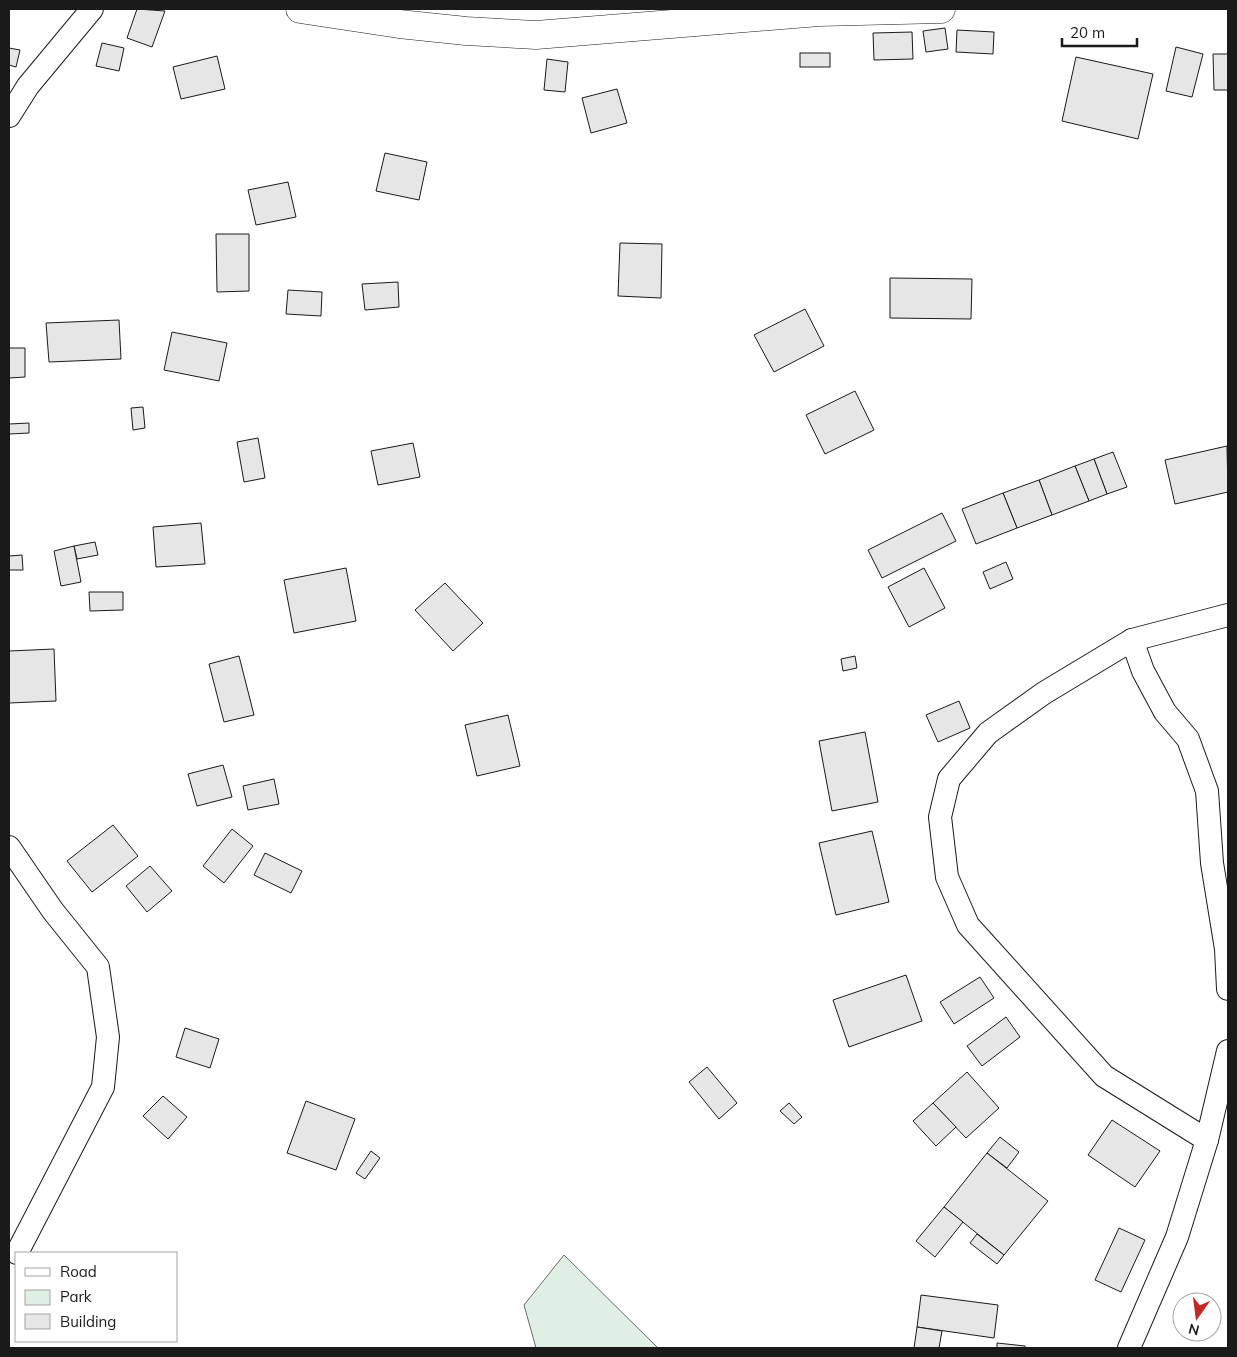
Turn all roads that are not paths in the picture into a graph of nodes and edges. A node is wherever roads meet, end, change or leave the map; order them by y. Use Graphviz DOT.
graph roads {
  1 [pos="92,9"];
  2 [pos="300,9"];
  3 [pos="940,9"];
  4 [pos="9,116"];
  5 [pos="1228,615"];
  6 [pos="1132,640"];
  7 [pos="9,846"];
  8 [pos="1228,989"];
  9 [pos="1228,1050"];
  10 [pos="1207,1140"];
  11 [pos="17,1252"];
  12 [pos="15,1256"];
  13 [pos="9,1267"];
  14 [pos="1129,1348"];
  1 -- 4 [label="street"];
  2 -- 3 [label="street"];
  5 -- 6 [label="street"];
  6 -- 8 [label="street"];
  6 -- 10 [label="street"];
  7 -- 11 [label="street"];
  9 -- 10 [label="street"];
  10 -- 14 [label="street"];
  12 -- 13 [label="street"];
}
